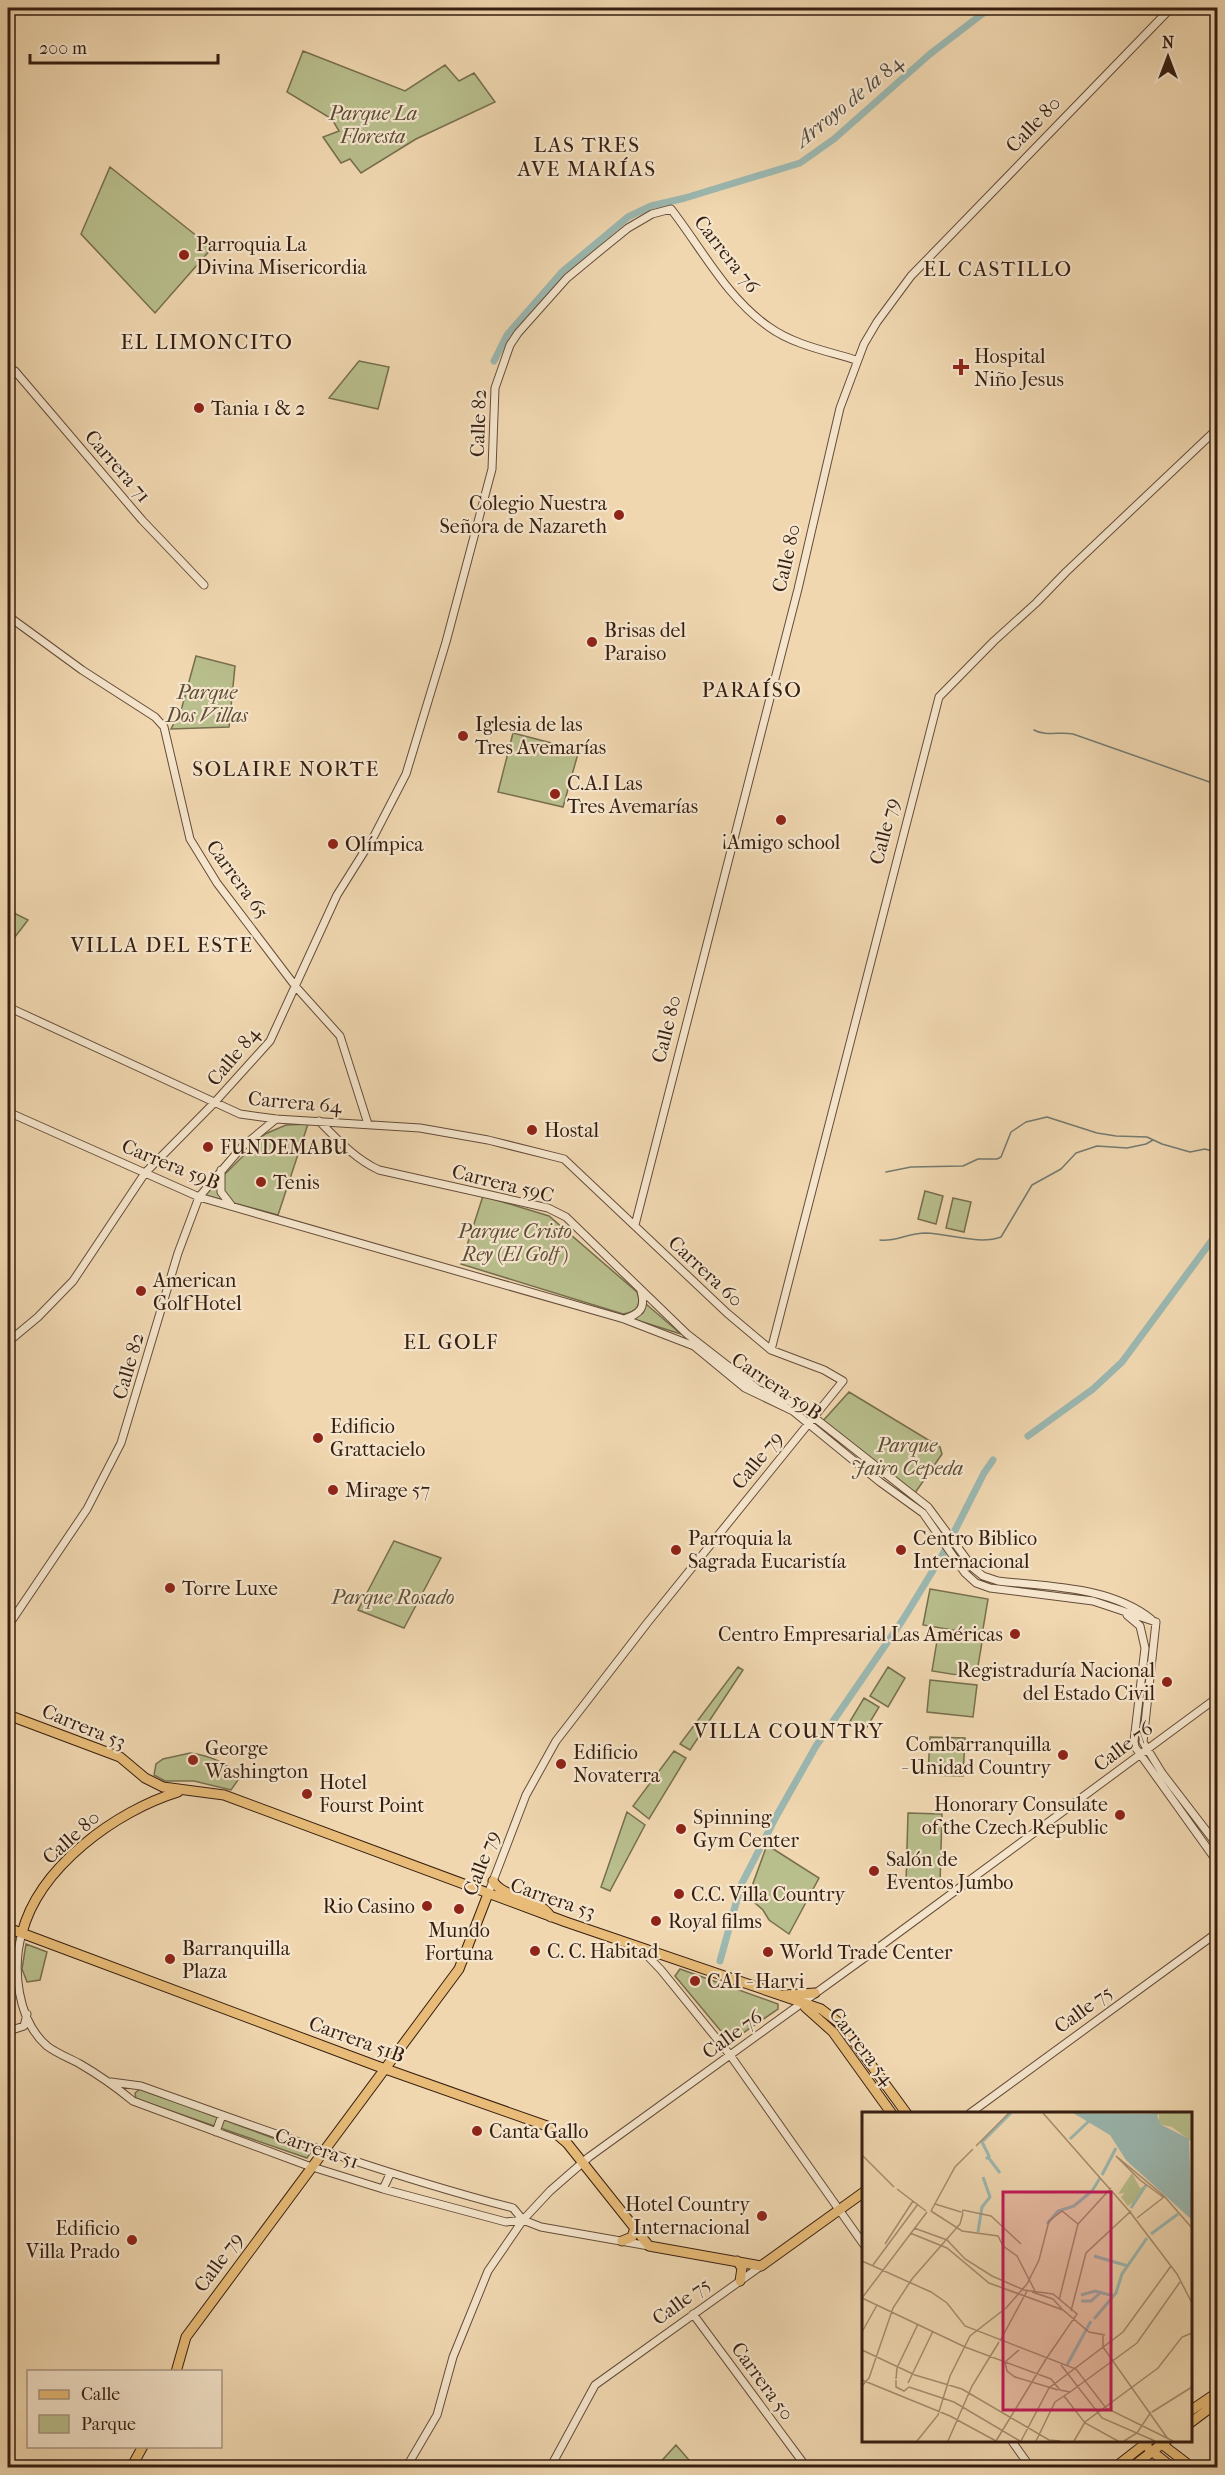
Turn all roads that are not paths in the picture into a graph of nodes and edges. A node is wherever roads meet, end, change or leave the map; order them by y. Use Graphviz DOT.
graph roads {
  1 [pos="1171,8"];
  2 [pos="671,210"];
  3 [pos="856,360"];
  4 [pos="8,367"];
  5 [pos="1218,428"];
  6 [pos="204,585"];
  7 [pos="8,616"];
  8 [pos="426,711"];
  9 [pos="296,987"];
  10 [pos="8,1007"];
  11 [pos="214,1103"];
  12 [pos="8,1112"];
  13 [pos="276,1119"];
  14 [pos="319,1121"];
  15 [pos="368,1124"];
  16 [pos="564,1159"];
  17 [pos="221,1170"];
  18 [pos="145,1173"];
  19 [pos="199,1197"];
  20 [pos="231,1205"];
  21 [pos="635,1225"];
  22 [pos="641,1290"];
  23 [pos="624,1319"];
  24 [pos="687,1334"];
  25 [pos="8,1342"];
  26 [pos="771,1350"];
  27 [pos="730,1373"];
  28 [pos="843,1381"];
  29 [pos="811,1421"];
  30 [pos="955,1551"];
  31 [pos="1120,1610"];
  32 [pos="1156,1622"];
  33 [pos="8,1626"];
  34 [pos="1218,1696"];
  35 [pos="8,1715"];
  36 [pos="1145,1748"];
  37 [pos="1138,1753"];
  38 [pos="183,1790"];
  39 [pos="1195,1816"];
  40 [pos="1188,1822"];
  41 [pos="1218,1846"];
  42 [pos="1218,1863"];
  43 [pos="493,1881"];
  44 [pos="488,1894"];
  45 [pos="544,1906"];
  46 [pos="530,1909"];
  47 [pos="551,1917"];
  48 [pos="8,1928"];
  49 [pos="1218,1932"];
  50 [pos="22,1933"];
  51 [pos="638,1946"];
  52 [pos="815,1993"];
  53 [pos="777,1995"];
  54 [pos="801,2003"];
  55 [pos="27,2014"];
  56 [pos="12,2030"];
  57 [pos="47,2046"];
  58 [pos="730,2055"];
  59 [pos="385,2069"];
  60 [pos="878,2074"];
  61 [pos="109,2081"];
  62 [pos="869,2082"];
  63 [pos="141,2086"];
  64 [pos="133,2101"];
  65 [pos="891,2112"];
  66 [pos="906,2112"];
  67 [pos="972,2112"];
  68 [pos="222,2115"];
  69 [pos="216,2132"];
  70 [pos="323,2151"];
  71 [pos="582,2162"];
  72 [pos="312,2167"];
  73 [pos="390,2174"];
  74 [pos="383,2189"];
  75 [pos="449,2191"];
  76 [pos="862,2193"];
  77 [pos="443,2206"];
  78 [pos="838,2209"];
  79 [pos="524,2220"];
  80 [pos="635,2228"];
  81 [pos="622,2241"];
  82 [pos="862,2242"];
  83 [pos="649,2246"];
  84 [pos="737,2262"];
  85 [pos="761,2266"];
  86 [pos="740,2281"];
  87 [pos="693,2314"];
  88 [pos="178,2370"];
  89 [pos="1218,2392"];
  90 [pos="1218,2402"];
  91 [pos="1192,2410"];
  92 [pos="1192,2421"];
  93 [pos="1012,2442"];
  94 [pos="1145,2442"];
  95 [pos="1162,2442"];
  96 [pos="142,2448"];
  97 [pos="1152,2452"];
  98 [pos="131,2468"];
  99 [pos="406,2468"];
  100 [pos="550,2468"];
  101 [pos="807,2468"];
  102 [pos="1031,2468"];
  103 [pos="1114,2468"];
  104 [pos="1131,2468"];
  105 [pos="1173,2468"];
  106 [pos="1193,2468"];
  1 -- 3 [label="street, Calle 80"];
  2 -- 3 [label="street, Carrera 76"];
  2 -- 8 [label="street, Calle 82"];
  3 -- 21 [label="street, Calle 80"];
  4 -- 6 [label="street, Carrera 71"];
  5 -- 26 [label="street, Calle 79"];
  7 -- 9 [label="street, Carrera 65"];
  8 -- 9 [label="street, Calle 84"];
  9 -- 11 [label="street, Calle 84"];
  9 -- 15 [label="street, Carrera 65"];
  10 -- 11 [label="street, Carrera 64"];
  11 -- 13 [label="street, Carrera 64"];
  11 -- 18 [label="street, Calle 84"];
  12 -- 18 [label="street, Carrera 59B"];
  13 -- 14 [label="street, Carrera 64"];
  13 -- 17 [label="street, Calle 82"];
  14 -- 15 [label="street, Carrera 64"];
  14 -- 22 [label="street, Carrera 59C"];
  15 -- 16 [label="street, Carrera 64"];
  16 -- 21 [label="street, Carrera 60"];
  17 -- 19 [label="street, Calle 82"];
  17 -- 20 [label="street"];
  18 -- 19 [label="street, Carrera 59B"];
  18 -- 25 [label="street, Calle 84"];
  19 -- 20 [label="street, Carrera 59B"];
  19 -- 33 [label="street, Calle 82"];
  20 -- 23 [label="street, Carrera 59B"];
  21 -- 26 [label="street, Carrera 60"];
  22 -- 23 [label="street"];
  22 -- 24 [label="street, Carrera 59C"];
  23 -- 27 [label="street, Carrera 59B"];
  24 -- 27 [label="street, Carrera 59B"];
  26 -- 28 [label="street, Carrera 60"];
  27 -- 29 [label="street, Carrera 59B"];
  28 -- 29 [label="street, Calle 79"];
  29 -- 30 [label="street, Carrera 59B"];
  29 -- 30 [label="street, Carrera 59B"];
  29 -- 43 [label="street, Calle 79"];
  30 -- 31 [label="street, Carrera 59B"];
  30 -- 32 [label="street, Carrera 59B"];
  31 -- 32 [label="street, Carrera 59B"];
  31 -- 37 [label="street"];
  32 -- 36 [label="street"];
  34 -- 36 [label="street, Calle 76"];
  35 -- 38 [label="main road, Carrera 53"];
  36 -- 37 [label="street, Calle 76"];
  36 -- 39 [label="street"];
  37 -- 40 [label="street"];
  37 -- 52 [label="street, Calle 76"];
  38 -- 44 [label="main road, Carrera 53"];
  38 -- 50 [label="main road, Calle 80"];
  39 -- 40 [label="street"];
  39 -- 41 [label="street"];
  40 -- 42 [label="street"];
  43 -- 44 [label="street, Calle 79"];
  43 -- 45 [label="main road"];
  44 -- 46 [label="main road, Carrera 53"];
  44 -- 59 [label="main road, Calle 79"];
  45 -- 46 [label="main road"];
  45 -- 47 [label="main road"];
  46 -- 47 [label="main road, Carrera 53"];
  47 -- 51 [label="main road, Carrera 53"];
  48 -- 50 [label="main road, Carrera 51B"];
  49 -- 67 [label="street, Calle 75"];
  50 -- 55 [label="street, Calle 80"];
  50 -- 59 [label="main road, Carrera 51B"];
  51 -- 53 [label="main road, Carrera 54"];
  51 -- 58 [label="street, Carrera 53"];
  52 -- 53 [label="main road"];
  52 -- 54 [label="street, Calle 76"];
  53 -- 54 [label="main road, Carrera 54"];
  54 -- 58 [label="street, Calle 76"];
  54 -- 60 [label="main road, Carrera 54"];
  54 -- 62 [label="main road, Carrera 54"];
  55 -- 56 [label="street"];
  55 -- 57 [label="street, Calle 80"];
  57 -- 61 [label="street, Carrera 51"];
  58 -- 71 [label="street, Calle 76"];
  58 -- 78 [label="street, Carrera 53"];
  59 -- 70 [label="main road, Calle 79"];
  59 -- 71 [label="main road, Carrera 51B"];
  60 -- 62 [label="main road"];
  60 -- 66 [label="main road, Carrera 54"];
  61 -- 63 [label="street, Carrera 51"];
  61 -- 64 [label="street, Carrera 51"];
  62 -- 65 [label="main road, Carrera 54"];
  63 -- 64 [label="street"];
  63 -- 68 [label="street, Carrera 51"];
  64 -- 69 [label="street, Carrera 51"];
  68 -- 69 [label="street"];
  68 -- 70 [label="street, Carrera 51"];
  69 -- 72 [label="street, Carrera 51"];
  70 -- 72 [label="main road, Calle 79"];
  70 -- 73 [label="street, Carrera 51"];
  71 -- 79 [label="street, Calle 76"];
  71 -- 80 [label="main road, Carrera 51B"];
  72 -- 74 [label="street, Carrera 51"];
  72 -- 88 [label="main road, Calle 79"];
  73 -- 74 [label="street"];
  73 -- 75 [label="street, Carrera 51"];
  74 -- 77 [label="street, Carrera 51"];
  75 -- 77 [label="street"];
  75 -- 79 [label="street, Carrera 51"];
  76 -- 78 [label="main road, Calle 75"];
  77 -- 79 [label="street, Carrera 51"];
  78 -- 82 [label="street, Carrera 53"];
  78 -- 85 [label="main road, Calle 75"];
  79 -- 81 [label="street, Carrera 51"];
  79 -- 99 [label="street, Calle 76"];
  80 -- 81 [label="main road"];
  80 -- 83 [label="main road, Carrera 51B"];
  81 -- 83 [label="street, Carrera 51"];
  83 -- 84 [label="main road, Carrera 51"];
  84 -- 85 [label="main road, Carrera 51"];
  84 -- 86 [label="main road"];
  85 -- 86 [label="street, Calle 75"];
  86 -- 87 [label="street, Calle 75"];
  87 -- 100 [label="street, Calle 75"];
  87 -- 101 [label="street, Carrera 50"];
  89 -- 91 [label="main road"];
  90 -- 92 [label="main road"];
  93 -- 102 [label="street"];
  94 -- 97 [label="main road"];
  94 -- 103 [label="main road"];
  95 -- 97 [label="main road"];
  95 -- 106 [label="main road"];
  96 -- 98 [label="main road"];
  97 -- 104 [label="main road"];
  97 -- 105 [label="main road"];
}
